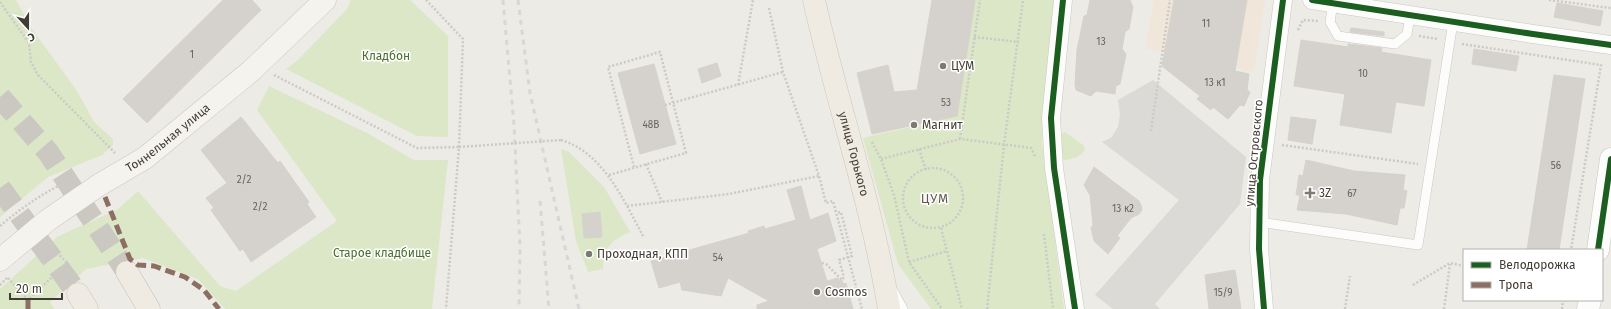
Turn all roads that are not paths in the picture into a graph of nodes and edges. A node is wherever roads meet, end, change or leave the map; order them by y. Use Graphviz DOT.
graph roads {
  1 [pos="325,0"];
  2 [pos="814,0"];
  3 [pos="1063,0"];
  4 [pos="1283,0"];
  5 [pos="1312,0"];
  6 [pos="1333,3"];
  7 [pos="1410,16"];
  8 [pos="1453,22"];
  9 [pos="1611,45"];
  10 [pos="1611,159"];
  11 [pos="1259,222"];
  12 [pos="1598,249"];
  13 [pos="4,269"];
  14 [pos="883,269"];
  15 [pos="127,272"];
  16 [pos="149,309"];
  17 [pos="889,309"];
  18 [pos="903,309"];
  19 [pos="1075,309"];
  20 [pos="1264,309"];
  1 -- 13 [label="main road, Тоннельная улица"];
  2 -- 14 [label="main road, улица Горького"];
  3 -- 19 [label="street"];
  4 -- 11 [label="street, улица Островского"];
  5 -- 6 [label="street"];
  6 -- 7 [label="street"];
  6 -- 7 [label="lane"];
  7 -- 8 [label="street"];
  8 -- 9 [label="street"];
  8 -- 11 [label="lane"];
  10 -- 12 [label="street"];
  11 -- 20 [label="street, улица Островского"];
  14 -- 17 [label="main road, улица Горького"];
  14 -- 18 [label="lane"];
  15 -- 16 [label="main road"];
}
